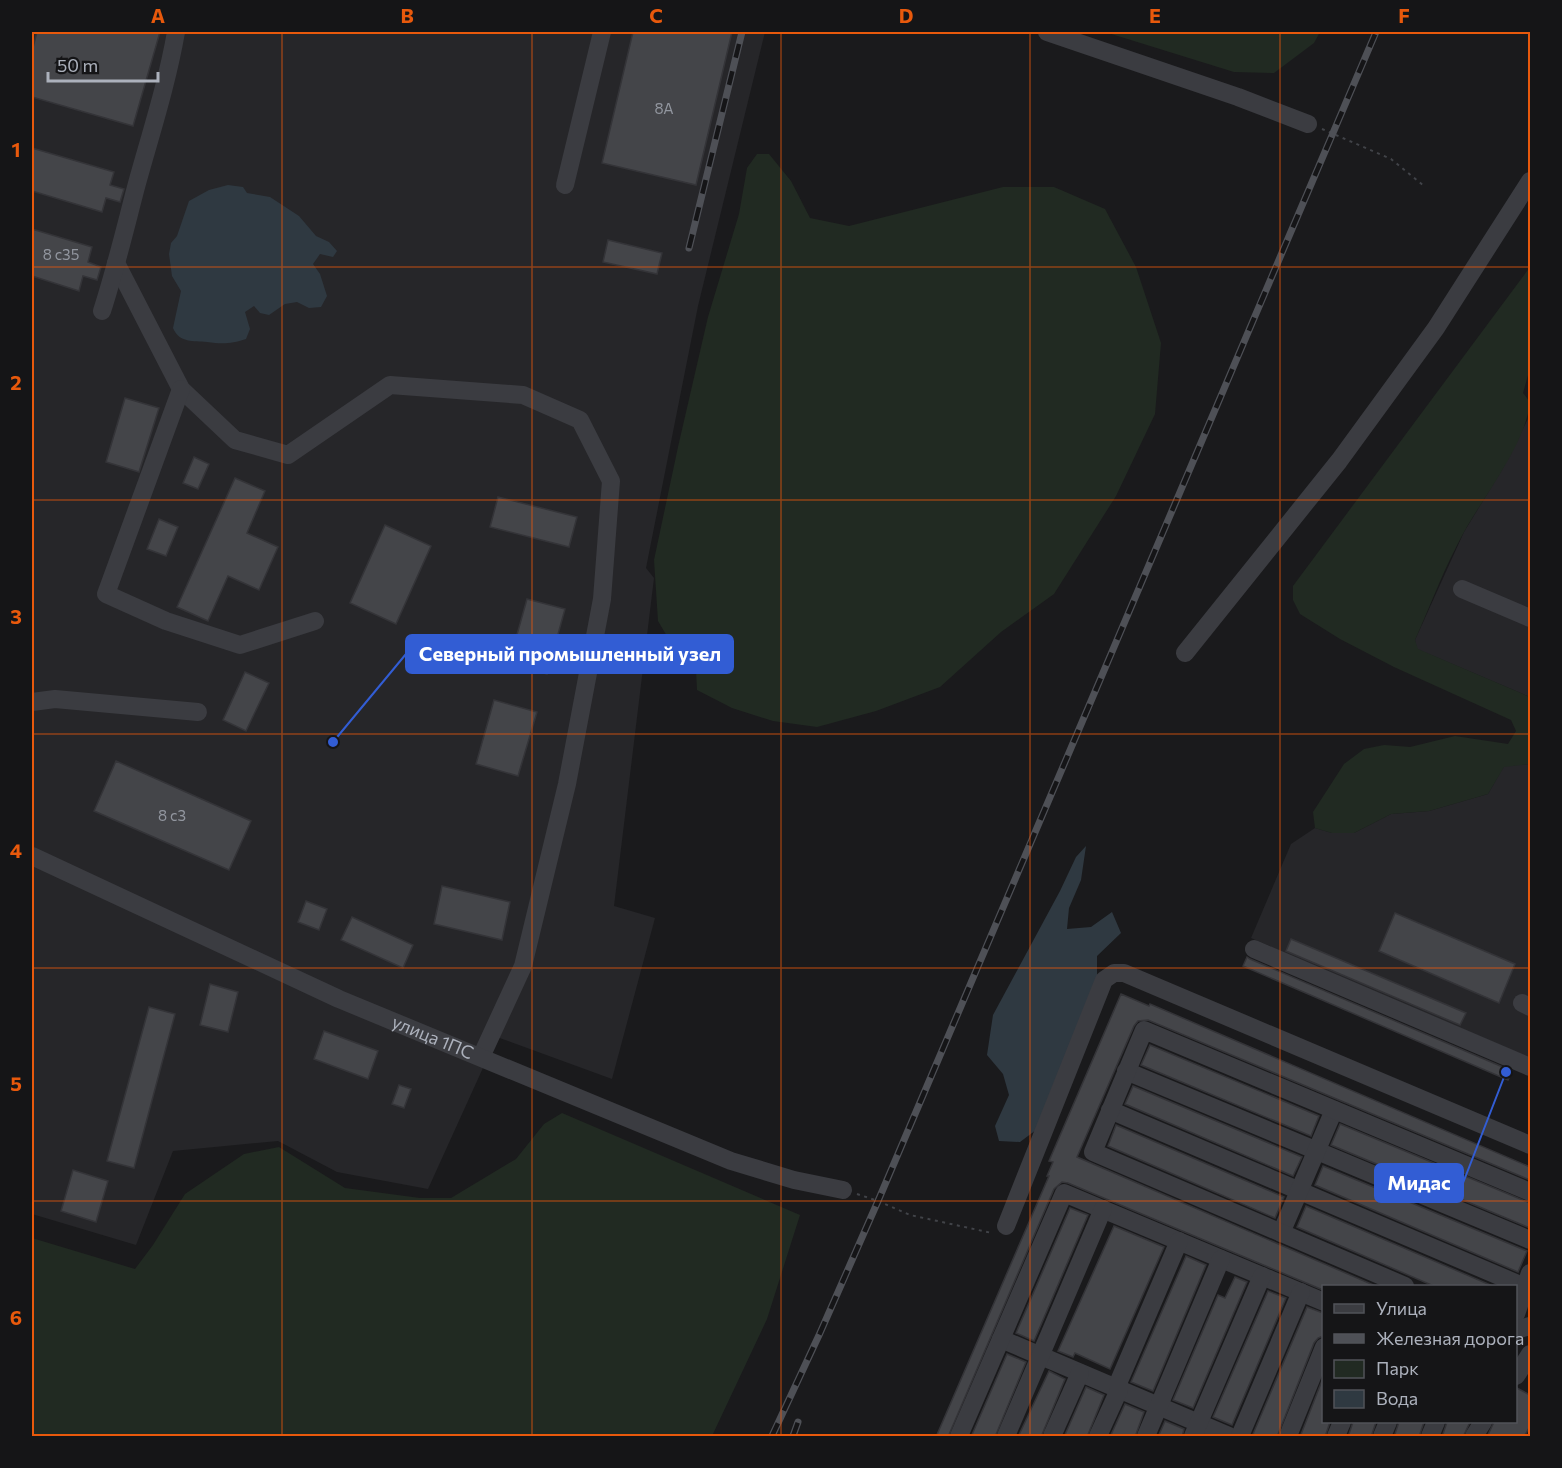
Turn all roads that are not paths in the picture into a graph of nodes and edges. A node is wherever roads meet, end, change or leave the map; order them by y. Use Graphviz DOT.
graph roads {
  1 [pos="176,32"];
  2 [pos="602,32"];
  3 [pos="1047,32"];
  4 [pos="1308,124"];
  5 [pos="1530,181"];
  6 [pos="566,185"];
  7 [pos="117,263"];
  8 [pos="102,311"];
  9 [pos="181,389"];
  10 [pos="1462,588"];
  11 [pos="1530,618"];
  12 [pos="315,621"];
  13 [pos="1185,652"];
  14 [pos="32,702"];
  15 [pos="198,712"];
  16 [pos="32,856"];
  17 [pos="1254,949"];
  18 [pos="481,1057"];
  19 [pos="1530,1067"];
  20 [pos="1126,1071"];
  21 [pos="1110,1110"];
  22 [pos="1334,1110"];
  23 [pos="1530,1145"];
  24 [pos="1316,1151"];
  25 [pos="843,1190"];
  26 [pos="1300,1190"];
  27 [pos="1530,1192"];
  28 [pos="1103,1209"];
  29 [pos="1006,1226"];
  30 [pos="1281,1233"];
  31 [pos="1530,1240"];
  32 [pos="1179,1241"];
  33 [pos="1221,1258"];
  34 [pos="1262,1276"];
  35 [pos="1528,1280"];
  36 [pos="1400,1285"];
  37 [pos="1301,1292"];
  38 [pos="1322,1302"];
  39 [pos="1517,1309"];
  40 [pos="1001,1339"];
  41 [pos="1322,1350"];
  42 [pos="1530,1354"];
  43 [pos="1040,1356"];
  44 [pos="1080,1373"];
  45 [pos="1517,1373"];
  46 [pos="1119,1390"];
  47 [pos="1158,1406"];
  48 [pos="1342,1423"];
  49 [pos="1388,1423"];
  50 [pos="1436,1423"];
  51 [pos="1482,1423"];
  52 [pos="1195,1430"];
  53 [pos="959,1437"];
  54 [pos="1006,1437"];
  55 [pos="1052,1437"];
  56 [pos="1098,1437"];
  57 [pos="1146,1437"];
  58 [pos="1229,1437"];
  59 [pos="1240,1437"];
  60 [pos="1288,1437"];
  61 [pos="1336,1437"];
  62 [pos="1382,1437"];
  63 [pos="1430,1437"];
  64 [pos="1474,1437"];
  1 -- 7 [label="street"];
  2 -- 6 [label="street"];
  3 -- 4 [label="street"];
  5 -- 13 [label="street"];
  7 -- 8 [label="street"];
  7 -- 9 [label="street"];
  9 -- 12 [label="street"];
  9 -- 18 [label="street"];
  10 -- 11 [label="street"];
  14 -- 15 [label="street"];
  16 -- 18 [label="street, улица 1ПС"];
  17 -- 19 [label="street"];
  18 -- 25 [label="street, улица 1ПС"];
  20 -- 21 [label="street"];
  20 -- 22 [label="street"];
  20 -- 24 [label="street"];
  21 -- 26 [label="street"];
  21 -- 30 [label="street"];
  22 -- 24 [label="street"];
  22 -- 27 [label="street"];
  23 -- 29 [label="street"];
  24 -- 26 [label="street"];
  24 -- 31 [label="street"];
  26 -- 30 [label="street"];
  26 -- 35 [label="street"];
  28 -- 32 [label="street"];
  28 -- 40 [label="street"];
  28 -- 43 [label="street"];
  30 -- 36 [label="street"];
  32 -- 33 [label="street"];
  32 -- 46 [label="street"];
  33 -- 34 [label="street"];
  33 -- 47 [label="street"];
  34 -- 37 [label="street"];
  34 -- 52 [label="street"];
  35 -- 39 [label="street"];
  37 -- 38 [label="street"];
  37 -- 59 [label="street"];
  40 -- 43 [label="street"];
  40 -- 53 [label="street"];
  41 -- 60 [label="street"];
  42 -- 45 [label="street"];
  43 -- 44 [label="street"];
  43 -- 54 [label="street"];
  44 -- 46 [label="street"];
  44 -- 55 [label="street"];
  46 -- 47 [label="street"];
  46 -- 56 [label="street"];
  47 -- 52 [label="street"];
  47 -- 57 [label="street"];
  48 -- 61 [label="street"];
  49 -- 62 [label="street"];
  50 -- 63 [label="street"];
  51 -- 64 [label="street"];
  52 -- 58 [label="street"];
}
